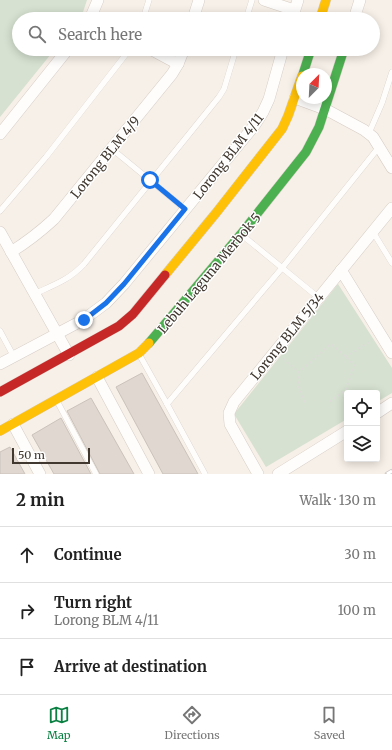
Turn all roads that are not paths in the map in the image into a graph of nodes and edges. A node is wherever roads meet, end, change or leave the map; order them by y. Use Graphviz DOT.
graph roads {
  1 [pos="98,0"];
  2 [pos="149,0"];
  3 [pos="199,0"];
  4 [pos="252,0"];
  5 [pos="264,0"];
  6 [pos="326,0"];
  7 [pos="360,0"];
  8 [pos="295,10"];
  9 [pos="93,12"];
  10 [pos="145,12"];
  11 [pos="195,12"];
  12 [pos="248,12"];
  13 [pos="322,12"];
  14 [pos="356,12"];
  15 [pos="62,56"];
  16 [pos="125,56"];
  17 [pos="163,56"];
  18 [pos="181,56"];
  19 [pos="234,56"];
  20 [pos="281,56"];
  21 [pos="309,56"];
  22 [pos="342,56"];
  23 [pos="178,64"];
  24 [pos="304,68"];
  25 [pos="391,76"];
  26 [pos="296,95"];
  27 [pos="295,98"];
  28 [pos="325,109"];
  29 [pos="369,133"];
  30 [pos="0,134"];
  31 [pos="379,146"];
  32 [pos="112,149"];
  33 [pos="392,168"];
  34 [pos="150,180"];
  35 [pos="392,208"];
  36 [pos="185,209"];
  37 [pos="0,211"];
  38 [pos="0,232"];
  39 [pos="372,232"];
  40 [pos="241,234"];
  41 [pos="10,252"];
  42 [pos="392,263"];
  43 [pos="282,268"];
  44 [pos="341,270"];
  45 [pos="34,294"];
  46 [pos="319,298"];
  47 [pos="0,331"];
  48 [pos="57,334"];
  49 [pos="138,353"];
  50 [pos="392,353"];
  51 [pos="69,355"];
  52 [pos="14,357"];
  53 [pos="0,364"];
  54 [pos="97,377"];
  55 [pos="0,392"];
  56 [pos="56,400"];
  57 [pos="392,403"];
  58 [pos="167,404"];
  59 [pos="380,411"];
  60 [pos="13,424"];
  61 [pos="0,431"];
  62 [pos="344,433"];
  63 [pos="40,474"];
  64 [pos="96,474"];
  65 [pos="149,474"];
  66 [pos="205,474"];
  67 [pos="258,474"];
  68 [pos="278,474"];
  1 -- 9 [label="street"];
  2 -- 10 [label="lane"];
  3 -- 11 [label="street"];
  4 -- 12 [label="lane"];
  5 -- 8 [label="street"];
  6 -- 13 [label="street"];
  7 -- 14 [label="street"];
  15 -- 30 [label="street"];
  16 -- 37 [label="lane"];
  17 -- 23 [label="street"];
  18 -- 23 [label="street, Lorong BLM 4/9"];
  19 -- 34 [label="lane"];
  20 -- 36 [label="street, Lorong BLM 4/11"];
  21 -- 24 [label="street"];
  22 -- 28 [label="street, Lebuh Laguna Merbok 5"];
  23 -- 32 [label="street, Lorong BLM 4/9"];
  25 -- 29 [label="lane"];
  26 -- 27 [label="street"];
  27 -- 28 [label="street"];
  27 -- 51 [label="street"];
  28 -- 29 [label="street"];
  28 -- 40 [label="street, Lebuh Laguna Merbok 5"];
  29 -- 31 [label="street"];
  31 -- 33 [label="street"];
  31 -- 43 [label="lane"];
  32 -- 34 [label="lane"];
  32 -- 41 [label="street, Lorong BLM 4/9"];
  34 -- 36 [label="lane"];
  34 -- 45 [label="lane"];
  35 -- 39 [label="street, Lorong BLM 5/34"];
  36 -- 48 [label="street, Lorong BLM 4/11"];
  38 -- 41 [label="street"];
  39 -- 42 [label="lane"];
  39 -- 44 [label="street, Lorong BLM 5/34"];
  40 -- 43 [label="lane"];
  40 -- 49 [label="street, Lebuh Laguna Merbok 5"];
  41 -- 45 [label="street"];
  43 -- 46 [label="lane"];
  43 -- 58 [label="lane"];
  44 -- 46 [label="street, Lorong BLM 5/34"];
  44 -- 50 [label="street"];
  45 -- 48 [label="street"];
  46 -- 67 [label="street, Lorong BLM 5/34"];
  47 -- 52 [label="lane"];
  48 -- 51 [label="street"];
  48 -- 52 [label="street, Lorong BLM 4/11"];
  49 -- 54 [label="street, Lebuh Laguna Merbok 5"];
  49 -- 58 [label="lane"];
  51 -- 55 [label="street"];
  52 -- 53 [label="street, Lorong BLM 4/11"];
  54 -- 56 [label="street, Lebuh Laguna Merbok 5"];
  54 -- 65 [label="street"];
  56 -- 60 [label="street, Lebuh Laguna Merbok 5"];
  56 -- 64 [label="lane"];
  57 -- 59 [label="street"];
  58 -- 66 [label="lane"];
  60 -- 61 [label="street, Lebuh Laguna Merbok 5"];
  60 -- 63 [label="street"];
  62 -- 68 [label="street"];
}
